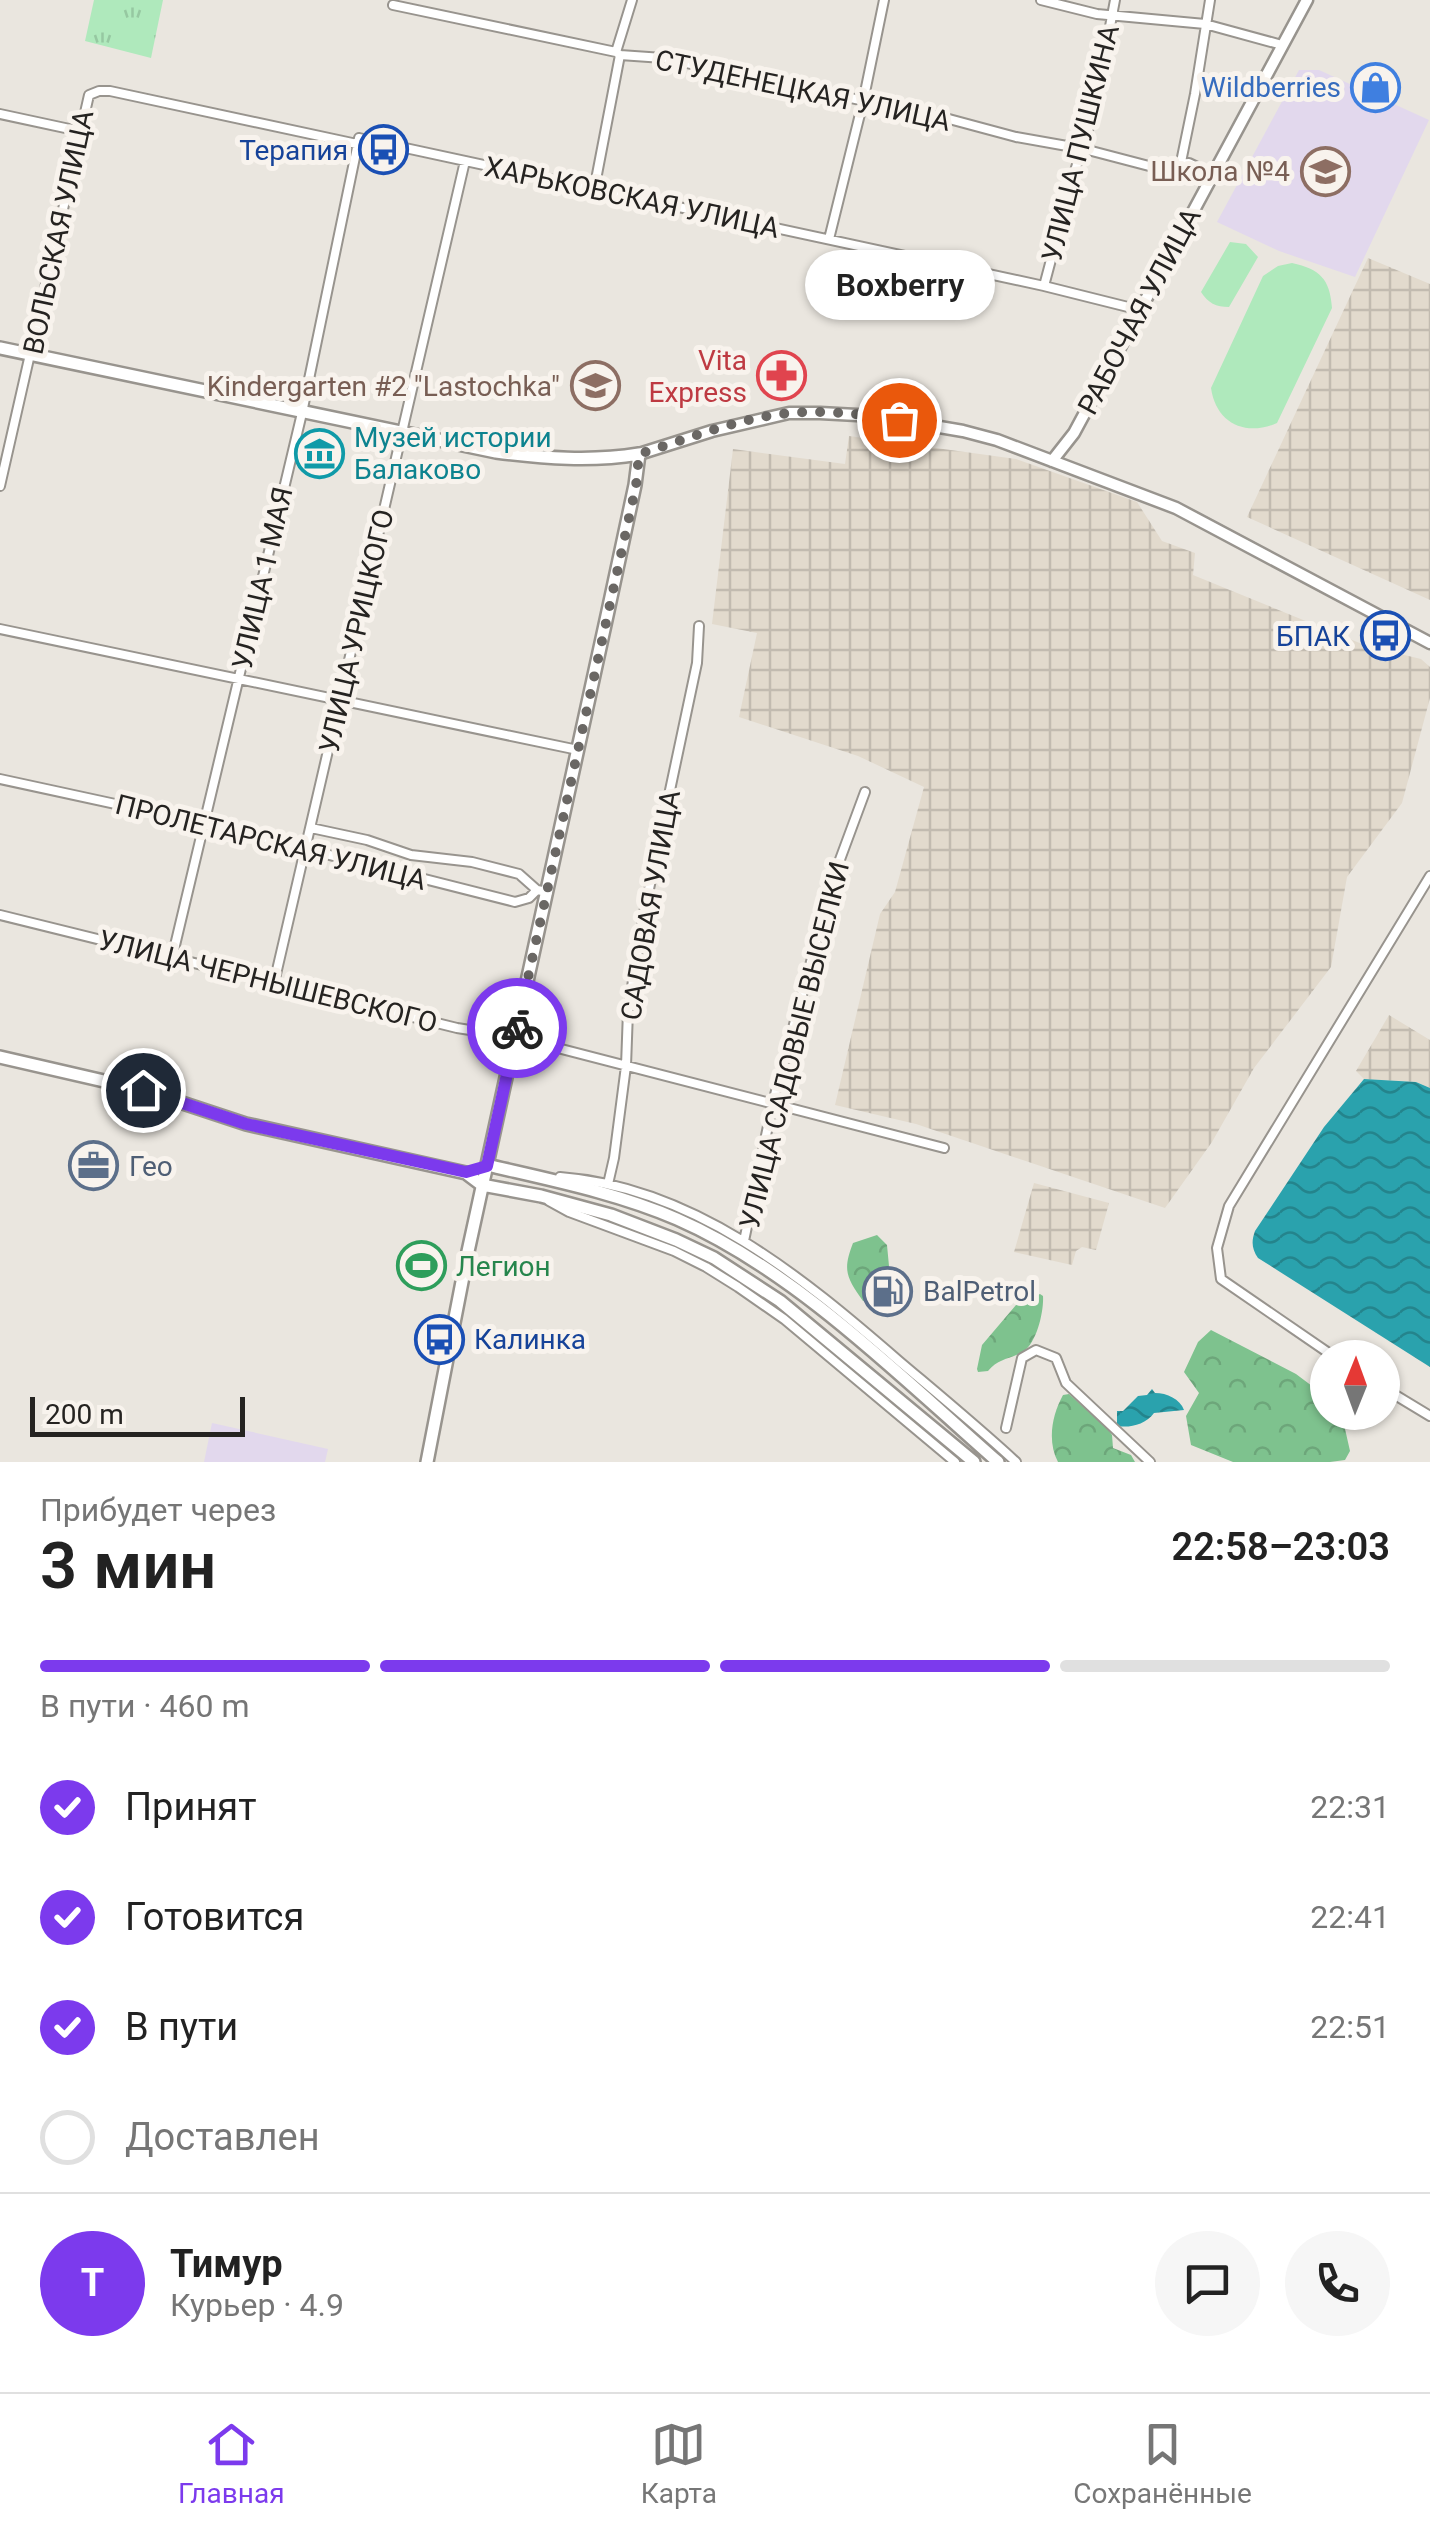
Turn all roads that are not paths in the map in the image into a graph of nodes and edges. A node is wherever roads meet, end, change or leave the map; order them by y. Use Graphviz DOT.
graph roads {
  1 [pos="632,0"];
  2 [pos="884,0"];
  3 [pos="1041,0"];
  4 [pos="1115,0"];
  5 [pos="1210,0"];
  6 [pos="1308,0"];
  7 [pos="392,5"];
  8 [pos="1112,15"];
  9 [pos="1205,24"];
  10 [pos="1282,45"];
  11 [pos="618,54"];
  12 [pos="89,95"];
  13 [pos="864,102"];
  14 [pos="0,114"];
  15 [pos="79,132"];
  16 [pos="358,141"];
  17 [pos="1084,149"];
  18 [pos="465,162"];
  19 [pos="1181,162"];
  20 [pos="1212,174"];
  21 [pos="594,190"];
  22 [pos="830,240"];
  23 [pos="1044,286"];
  24 [pos="1140,310"];
  25 [pos="0,348"];
  26 [pos="31,354"];
  27 [pos="302,413"];
  28 [pos="402,434"];
  29 [pos="639,454"];
  30 [pos="1052,461"];
  31 [pos="0,486"];
  32 [pos="699,626"];
  33 [pos="0,629"];
  34 [pos="1430,643"];
  35 [pos="238,679"];
  36 [pos="340,700"];
  37 [pos="578,750"];
  38 [pos="0,779"];
  39 [pos="865,792"];
  40 [pos="203,823"];
  41 [pos="310,828"];
  42 [pos="305,850"];
  43 [pos="1430,876"];
  44 [pos="542,891"];
  45 [pos="0,916"];
  46 [pos="172,958"];
  47 [pos="274,983"];
  48 [pos="515,1036"];
  49 [pos="0,1057"];
  50 [pos="626,1066"];
  51 [pos="773,1102"];
  52 [pos="944,1148"];
  53 [pos="487,1166"];
  54 [pos="466,1172"];
  55 [pos="545,1178"];
  56 [pos="608,1184"];
  57 [pos="482,1185"];
  58 [pos="541,1196"];
  59 [pos="744,1241"];
  60 [pos="1310,1340"];
  61 [pos="1400,1397"];
  62 [pos="1430,1416"];
  63 [pos="1006,1428"];
  64 [pos="427,1462"];
  65 [pos="955,1462"];
  66 [pos="974,1462"];
  67 [pos="998,1462"];
  68 [pos="1016,1462"];
  69 [pos="1150,1462"];
  1 -- 11 [label="street"];
  2 -- 13 [label="street"];
  3 -- 8 [label="street"];
  4 -- 8 [label="street, УЛИЦА ПУШКИНА"];
  5 -- 9 [label="street"];
  6 -- 10 [label="street, РАБОЧАЯ УЛИЦА"];
  7 -- 11 [label="street, СТУДЕНЕЦКАЯ УЛИЦА"];
  8 -- 9 [label="street"];
  8 -- 17 [label="street, УЛИЦА ПУШКИНА"];
  9 -- 10 [label="street"];
  9 -- 19 [label="street"];
  10 -- 20 [label="street, РАБОЧАЯ УЛИЦА"];
  11 -- 13 [label="street, СТУДЕНЕЦКАЯ УЛИЦА"];
  11 -- 21 [label="street"];
  12 -- 15 [label="street, ВОЛЬСКАЯ УЛИЦА"];
  12 -- 16 [label="street, ХАРЬКОВСКАЯ УЛИЦА"];
  13 -- 17 [label="street, СТУДЕНЕЦКАЯ УЛИЦА"];
  13 -- 22 [label="street"];
  14 -- 15 [label="street"];
  15 -- 26 [label="street, ВОЛЬСКАЯ УЛИЦА"];
  16 -- 18 [label="street, ХАРЬКОВСКАЯ УЛИЦА"];
  16 -- 27 [label="street, УЛИЦА 1 МАЯ"];
  17 -- 19 [label="street, СТУДЕНЕЦКАЯ УЛИЦА"];
  17 -- 23 [label="street, УЛИЦА ПУШКИНА"];
  18 -- 21 [label="street, ХАРЬКОВСКАЯ УЛИЦА"];
  18 -- 28 [label="street, УЛИЦА УРИЦКОГО"];
  19 -- 20 [label="street, СТУДЕНЕЦКАЯ УЛИЦА"];
  20 -- 24 [label="street, РАБОЧАЯ УЛИЦА"];
  21 -- 22 [label="street, ХАРЬКОВСКАЯ УЛИЦА"];
  22 -- 23 [label="street, ХАРЬКОВСКАЯ УЛИЦА"];
  23 -- 24 [label="street, ХАРЬКОВСКАЯ УЛИЦА"];
  24 -- 30 [label="street, РАБОЧАЯ УЛИЦА"];
  25 -- 26 [label="main road"];
  26 -- 27 [label="main road"];
  26 -- 31 [label="street, ВОЛЬСКАЯ УЛИЦА"];
  27 -- 28 [label="main road"];
  27 -- 35 [label="street, УЛИЦА 1 МАЯ"];
  28 -- 29 [label="main road"];
  28 -- 36 [label="street, УЛИЦА УРИЦКОГО"];
  29 -- 30 [label="street"];
  29 -- 37 [label="main road"];
  30 -- 34 [label="street"];
  32 -- 50 [label="street, САДОВАЯ УЛИЦА"];
  33 -- 35 [label="street"];
  35 -- 36 [label="street"];
  35 -- 40 [label="street, УЛИЦА 1 МАЯ"];
  36 -- 37 [label="street"];
  36 -- 41 [label="street, УЛИЦА УРИЦКОГО"];
  37 -- 44 [label="main road"];
  38 -- 40 [label="street, ПРОЛЕТАРСКАЯ УЛИЦА"];
  39 -- 51 [label="street, УЛИЦА САДОВЫЕ ВЫСЕЛКИ"];
  40 -- 42 [label="street, ПРОЛЕТАРСКАЯ УЛИЦА"];
  40 -- 46 [label="street, УЛИЦА 1 МАЯ"];
  41 -- 42 [label="street, УЛИЦА УРИЦКОГО"];
  41 -- 44 [label="street, ПРОЛЕТАРСКАЯ УЛИЦА"];
  42 -- 44 [label="street, ПРОЛЕТАРСКАЯ УЛИЦА"];
  42 -- 47 [label="street, УЛИЦА УРИЦКОГО"];
  43 -- 60 [label="street"];
  44 -- 48 [label="main road"];
  45 -- 46 [label="street, УЛИЦА ЧЕРНЫШЕВСКОГО"];
  46 -- 47 [label="street, УЛИЦА ЧЕРНЫШЕВСКОГО"];
  47 -- 48 [label="street, УЛИЦА ЧЕРНЫШЕВСКОГО"];
  48 -- 50 [label="street, УЛИЦА ЧЕРНЫШЕВСКОГО"];
  48 -- 53 [label="main road"];
  49 -- 54 [label="main road"];
  50 -- 51 [label="street, УЛИЦА ЧЕРНЫШЕВСКОГО"];
  50 -- 56 [label="street, САДОВАЯ УЛИЦА"];
  51 -- 52 [label="street, УЛИЦА ЧЕРНЫШЕВСКОГО"];
  51 -- 59 [label="street, УЛИЦА САДОВЫЕ ВЫСЕЛКИ"];
  53 -- 54 [label="main road"];
  53 -- 55 [label="main road"];
  53 -- 57 [label="main road"];
  54 -- 57 [label="main road"];
  55 -- 56 [label="street"];
  55 -- 67 [label="main road"];
  56 -- 59 [label="street"];
  57 -- 58 [label="main road"];
  57 -- 64 [label="main road"];
  58 -- 65 [label="street"];
  58 -- 66 [label="main road"];
  59 -- 68 [label="street"];
  61 -- 62 [label="street"];
  63 -- 69 [label="street"];
}
